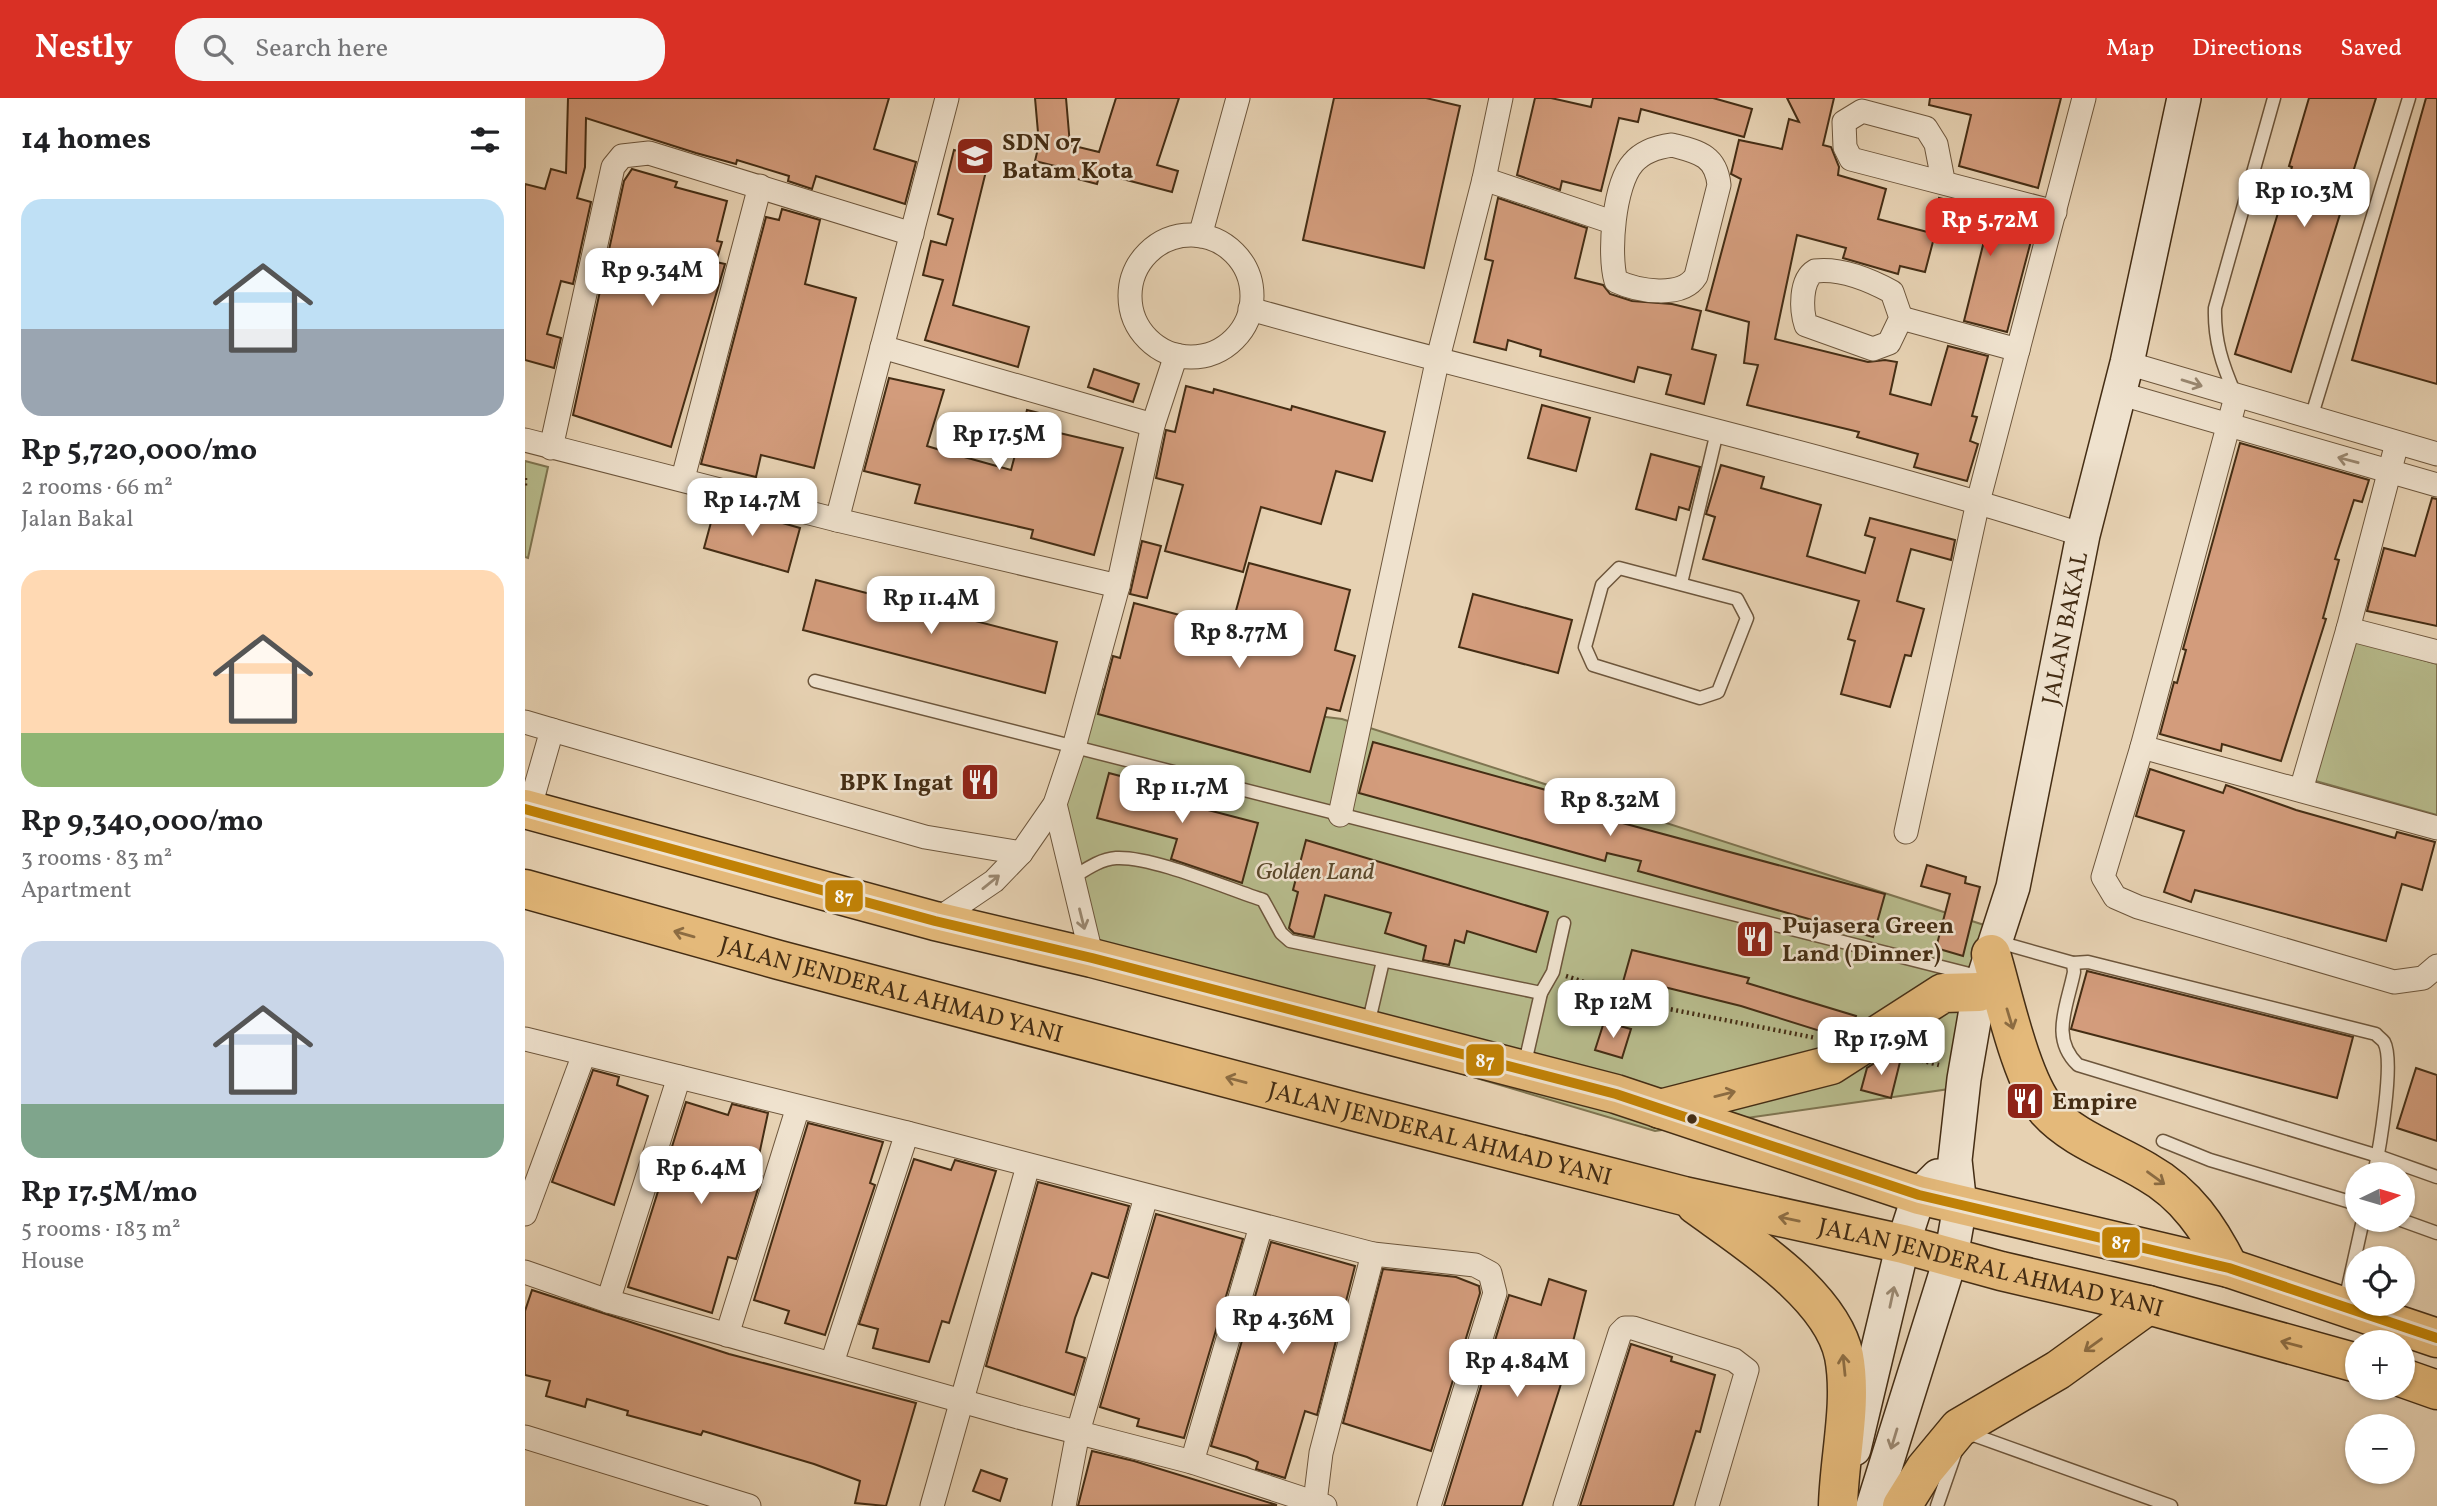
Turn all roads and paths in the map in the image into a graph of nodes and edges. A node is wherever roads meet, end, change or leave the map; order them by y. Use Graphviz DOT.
graph roads {
  1 [pos="947,98"];
  2 [pos="1238,98"];
  3 [pos="1501,98"];
  4 [pos="2084,98"];
  5 [pos="2184,98"];
  6 [pos="2274,98"];
  7 [pos="2409,98"];
  8 [pos="1484,179"];
  9 [pos="1943,180"];
  10 [pos="759,186"];
  11 [pos="2055,212"];
  12 [pos="1612,222"];
  13 [pos="912,233"];
  14 [pos="1201,236"];
  15 [pos="1250,309"];
  16 [pos="1901,318"];
  17 [pos="882,348"];
  18 [pos="2018,350"];
  19 [pos="1176,355"];
  20 [pos="1437,362"];
  21 [pos="2123,378"];
  22 [pos="2236,397"];
  23 [pos="2311,418"];
  24 [pos="1153,425"];
  25 [pos="2228,427"];
  26 [pos="1717,432"];
  27 [pos="525,440"];
  28 [pos="2397,443"];
  29 [pos="551,448"];
  30 [pos="2437,454"];
  31 [pos="2388,471"];
  32 [pos="525,478"];
  33 [pos="683,478"];
  34 [pos="2437,485"];
  35 [pos="525,487"];
  36 [pos="1978,502"];
  37 [pos="837,520"];
  38 [pos="2083,535"];
  39 [pos="1681,583"];
  40 [pos="1118,586"];
  41 [pos="2349,629"];
  42 [pos="2437,652"];
  43 [pos="815,681"];
  44 [pos="525,722"];
  45 [pos="552,730"];
  46 [pos="1074,747"];
  47 [pos="2142,747"];
  48 [pos="2301,790"];
  49 [pos="1055,804"];
  50 [pos="526,814"];
  51 [pos="1340,815"];
  52 [pos="2437,828"];
  53 [pos="1906,832"];
  54 [pos="1021,853"];
  55 [pos="1072,878"];
  56 [pos="525,889"];
  57 [pos="935,921"];
  58 [pos="1564,923"];
  59 [pos="1091,958"];
  60 [pos="1383,961"];
  61 [pos="2073,963"];
  62 [pos="1987,966"];
  63 [pos="2437,968"];
  64 [pos="1553,972"];
  65 [pos="1541,993"];
  66 [pos="1367,1029"];
  67 [pos="525,1039"];
  68 [pos="1862,1047"];
  69 [pos="584,1054"];
  70 [pos="1523,1070"];
  71 [pos="679,1077"];
  72 [pos="1964,1079"];
  73 [pos="798,1107"];
  74 [pos="1658,1109"];
  75 [pos="907,1133"];
  76 [pos="2163,1141"];
  77 [pos="2378,1156"];
  78 [pos="1955,1160"];
  79 [pos="2377,1162"];
  80 [pos="1028,1166"];
  81 [pos="2437,1177"];
  82 [pos="1919,1195"];
  83 [pos="1683,1196"];
  84 [pos="1146,1197"];
  85 [pos="2345,1200"];
  86 [pos="1960,1206"];
  87 [pos="525,1214"];
  88 [pos="2415,1225"];
  89 [pos="1261,1226"];
  90 [pos="2360,1232"];
  91 [pos="2437,1233"];
  92 [pos="1903,1244"];
  93 [pos="1373,1254"];
  94 [pos="1951,1257"];
  95 [pos="2228,1268"];
  96 [pos="525,1273"];
  97 [pos="608,1301"];
  98 [pos="2344,1305"];
  99 [pos="2148,1306"];
  100 [pos="727,1335"];
  101 [pos="2437,1338"];
  102 [pos="2345,1360"];
  103 [pos="832,1363"];
  104 [pos="2415,1382"];
  105 [pos="2437,1390"];
  106 [pos="963,1400"];
  107 [pos="1078,1432"];
  108 [pos="525,1437"];
  109 [pos="1192,1462"];
  110 [pos="1320,1504"];
  111 [pos="749,1506"];
  112 [pos="932,1506"];
  113 [pos="1064,1506"];
  114 [pos="1429,1506"];
  115 [pos="1565,1506"];
  116 [pos="1707,1506"];
  117 [pos="1838,1506"];
  118 [pos="1873,1506"];
  119 [pos="1902,1506"];
  120 [pos="1937,1506"];
  121 [pos="2171,1506"];
  1 -- 13 [label="street"];
  2 -- 14 [label="street"];
  3 -- 8 [label="street"];
  4 -- 11 [label="street"];
  5 -- 21 [label="street, JALAN BAKAL"];
  6 -- 22 [label="lane"];
  7 -- 23 [label="lane"];
  8 -- 12 [label="street"];
  8 -- 20 [label="street"];
  9 -- 11 [label="street"];
  10 -- 13 [label="street"];
  10 -- 29 [label="street"];
  10 -- 33 [label="street"];
  11 -- 18 [label="street"];
  12 -- 12 [label="street"];
  13 -- 17 [label="street"];
  14 -- 15 [label="street"];
  14 -- 19 [label="street"];
  15 -- 19 [label="street"];
  15 -- 20 [label="street"];
  16 -- 18 [label="street"];
  17 -- 24 [label="street"];
  17 -- 37 [label="street"];
  18 -- 36 [label="street"];
  19 -- 24 [label="street"];
  20 -- 26 [label="street"];
  20 -- 51 [label="street"];
  21 -- 22 [label="street, one-way"];
  21 -- 25 [label="street"];
  21 -- 38 [label="street, JALAN BAKAL"];
  22 -- 23 [label="street"];
  22 -- 25 [label="street"];
  23 -- 28 [label="street"];
  24 -- 40 [label="street"];
  31 -- 25 [label="street, one-way"];
  25 -- 47 [label="street"];
  26 -- 36 [label="street"];
  26 -- 39 [label="lane"];
  27 -- 29 [label="street"];
  28 -- 30 [label="street"];
  28 -- 31 [label="street"];
  29 -- 33 [label="street"];
  31 -- 34 [label="street"];
  31 -- 41 [label="street"];
  32 -- 35 [label="path"];
  33 -- 37 [label="street"];
  36 -- 38 [label="street"];
  36 -- 53 [label="street"];
  37 -- 40 [label="street"];
  38 -- 62 [label="street, JALAN BAKAL"];
  39 -- 39 [label="lane"];
  40 -- 46 [label="street"];
  41 -- 42 [label="street"];
  41 -- 48 [label="street"];
  43 -- 46 [label="lane"];
  44 -- 45 [label="street"];
  45 -- 50 [label="street"];
  45 -- 54 [label="street"];
  46 -- 49 [label="street"];
  46 -- 51 [label="lane"];
  47 -- 48 [label="street"];
  47 -- 63 [label="street"];
  48 -- 52 [label="street"];
  49 -- 54 [label="street"];
  49 -- 55 [label="street"];
  50 -- 57 [label="highway"];
  51 -- 62 [label="lane"];
  57 -- 54 [label="street, one-way"];
  55 -- 59 [label="street, one-way"];
  55 -- 60 [label="lane"];
  83 -- 56 [label="highway, JALAN JENDERAL AHMAD YANI, one-way"];
  57 -- 59 [label="highway"];
  58 -- 64 [label="lane"];
  59 -- 66 [label="highway"];
  60 -- 65 [label="lane"];
  60 -- 66 [label="lane"];
  61 -- 62 [label="lane"];
  61 -- 77 [label="lane"];
  61 -- 77 [label="lane"];
  62 -- 68 [label="highway"];
  62 -- 72 [label="street, JALAN BAKAL"];
  62 -- 95 [label="highway, one-way"];
  64 -- 65 [label="lane"];
  64 -- 68 [label="path"];
  65 -- 70 [label="lane"];
  66 -- 70 [label="highway"];
  67 -- 69 [label="street"];
  68 -- 72 [label="path"];
  74 -- 68 [label="highway, one-way"];
  69 -- 71 [label="street"];
  69 -- 87 [label="street"];
  70 -- 74 [label="highway"];
  71 -- 73 [label="street"];
  71 -- 97 [label="street"];
  72 -- 78 [label="street, JALAN BAKAL"];
  73 -- 75 [label="street"];
  73 -- 100 [label="street"];
  74 -- 82 [label="highway"];
  75 -- 80 [label="street"];
  75 -- 103 [label="street"];
  76 -- 85 [label="lane"];
  77 -- 79 [label="lane"];
  77 -- 81 [label="lane"];
  78 -- 82 [label="street"];
  78 -- 86 [label="street, JALAN BAKAL"];
  80 -- 84 [label="street"];
  80 -- 106 [label="street"];
  82 -- 86 [label="highway"];
  82 -- 92 [label="street"];
  92 -- 83 [label="highway, JALAN JENDERAL AHMAD YANI, one-way"];
  117 -- 83 [label="highway, one-way"];
  84 -- 89 [label="street"];
  84 -- 107 [label="street"];
  86 -- 94 [label="street, JALAN BAKAL"];
  86 -- 95 [label="highway"];
  88 -- 91 [label="lane"];
  89 -- 93 [label="street"];
  89 -- 109 [label="street"];
  90 -- 98 [label="lane"];
  92 -- 94 [label="highway, JALAN JENDERAL AHMAD YANI"];
  117 -- 92 [label="street, one-way"];
  93 -- 110 [label="street"];
  93 -- 114 [label="street"];
  94 -- 99 [label="highway, JALAN JENDERAL AHMAD YANI"];
  94 -- 118 [label="street, JALAN BAKAL, one-way"];
  95 -- 98 [label="highway"];
  96 -- 97 [label="street"];
  97 -- 100 [label="street"];
  98 -- 101 [label="highway"];
  102 -- 99 [label="highway, JALAN JENDERAL AHMAD YANI, one-way"];
  99 -- 119 [label="highway, one-way"];
  100 -- 103 [label="street"];
  103 -- 106 [label="street"];
  104 -- 105 [label="highway"];
  106 -- 107 [label="street"];
  106 -- 112 [label="street"];
  107 -- 109 [label="street"];
  107 -- 113 [label="street"];
  108 -- 111 [label="street"];
  109 -- 110 [label="street"];
  115 -- 116 [label="street"];
  120 -- 121 [label="lane"];
}
